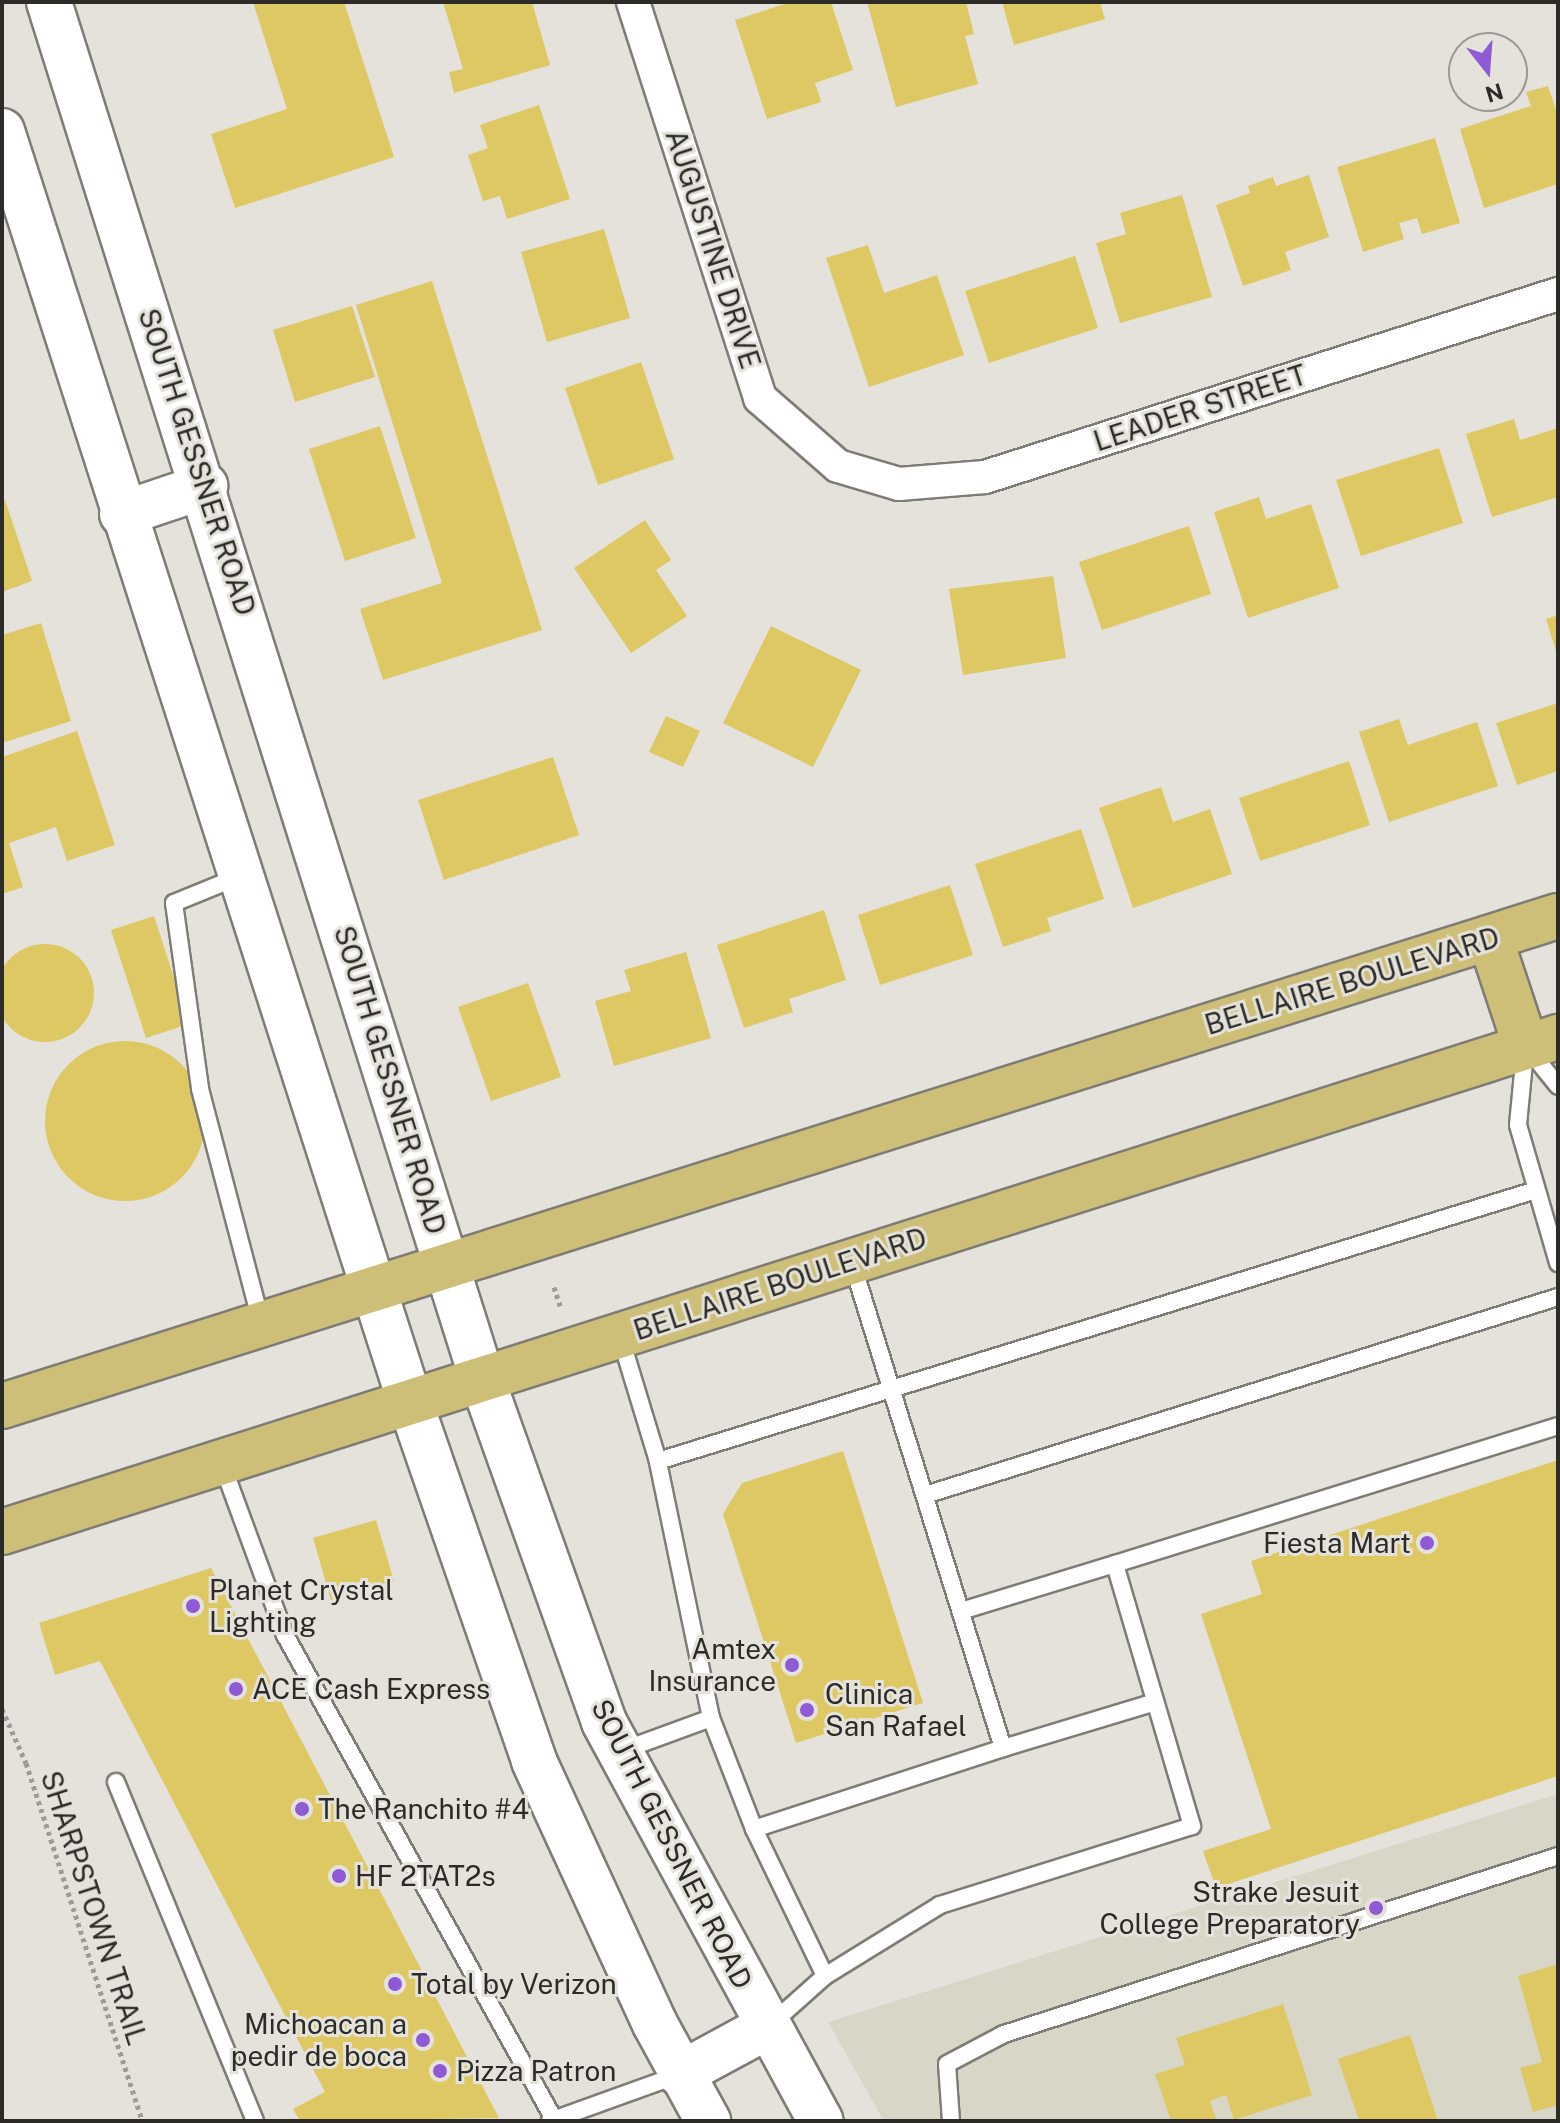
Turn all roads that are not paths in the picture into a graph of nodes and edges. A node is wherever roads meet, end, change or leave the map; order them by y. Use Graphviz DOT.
graph roads {
  1 [pos="49,2"];
  2 [pos="633,2"];
  3 [pos="2,131"];
  4 [pos="1558,294"];
  5 [pos="838,466"];
  6 [pos="205,486"];
  7 [pos="122,514"];
  8 [pos="240,876"];
  9 [pos="1558,916"];
  10 [pos="1490,938"];
  11 [pos="1542,1042"];
  12 [pos="1558,1086"];
  13 [pos="1536,1190"];
  14 [pos="852,1261"];
  15 [pos="1558,1263"];
  16 [pos="447,1266"];
  17 [pos="375,1288"];
  18 [pos="1558,1297"];
  19 [pos="262,1324"];
  20 [pos="620,1336"];
  21 [pos="482,1379"];
  22 [pos="892,1388"];
  23 [pos="410,1402"];
  24 [pos="2,1406"];
  25 [pos="1558,1426"];
  26 [pos="658,1461"];
  27 [pos="221,1462"];
  28 [pos="925,1495"];
  29 [pos="2,1532"];
  30 [pos="1115,1564"];
  31 [pos="961,1611"];
  32 [pos="1155,1702"];
  33 [pos="711,1718"];
  34 [pos="1003,1748"];
  35 [pos="620,1752"];
  36 [pos="116,1782"];
  37 [pos="754,1829"];
  38 [pos="1558,1856"];
  39 [pos="825,1976"];
  40 [pos="767,2027"];
  41 [pos="680,2074"];
  42 [pos="553,2120"];
  43 [pos="255,2121"];
  44 [pos="708,2121"];
  45 [pos="821,2121"];
  46 [pos="951,2121"];
  1 -- 6 [label="main road, SOUTH GESSNER ROAD"];
  2 -- 5 [label="street, AUGUSTINE DRIVE"];
  3 -- 7 [label="main road"];
  4 -- 5 [label="street, LEADER STREET"];
  6 -- 7 [label="main road"];
  6 -- 16 [label="main road, SOUTH GESSNER ROAD"];
  7 -- 8 [label="main road"];
  8 -- 17 [label="main road"];
  8 -- 19 [label="lane"];
  9 -- 10 [label="main road, BELLAIRE BOULEVARD"];
  10 -- 11 [label="main road"];
  10 -- 16 [label="main road, BELLAIRE BOULEVARD"];
  11 -- 12 [label="lane"];
  11 -- 13 [label="lane"];
  11 -- 14 [label="main road, BELLAIRE BOULEVARD"];
  13 -- 15 [label="lane"];
  13 -- 22 [label="lane"];
  14 -- 20 [label="main road, BELLAIRE BOULEVARD"];
  14 -- 22 [label="lane"];
  16 -- 17 [label="main road, BELLAIRE BOULEVARD"];
  16 -- 21 [label="main road, SOUTH GESSNER ROAD"];
  17 -- 19 [label="main road, BELLAIRE BOULEVARD"];
  17 -- 23 [label="main road"];
  18 -- 28 [label="lane"];
  19 -- 24 [label="main road, BELLAIRE BOULEVARD"];
  20 -- 21 [label="main road, BELLAIRE BOULEVARD"];
  20 -- 26 [label="lane"];
  21 -- 23 [label="main road, BELLAIRE BOULEVARD"];
  21 -- 35 [label="main road, SOUTH GESSNER ROAD"];
  22 -- 26 [label="lane"];
  22 -- 28 [label="lane"];
  23 -- 27 [label="main road, BELLAIRE BOULEVARD"];
  23 -- 41 [label="main road"];
  25 -- 30 [label="lane"];
  26 -- 33 [label="lane"];
  27 -- 29 [label="main road, BELLAIRE BOULEVARD"];
  27 -- 42 [label="lane"];
  28 -- 31 [label="lane"];
  30 -- 31 [label="lane"];
  30 -- 32 [label="lane"];
  31 -- 34 [label="lane"];
  32 -- 34 [label="lane"];
  32 -- 39 [label="lane"];
  33 -- 35 [label="lane"];
  33 -- 37 [label="lane"];
  34 -- 37 [label="lane"];
  35 -- 40 [label="main road, SOUTH GESSNER ROAD"];
  36 -- 43 [label="lane"];
  37 -- 39 [label="lane"];
  38 -- 46 [label="lane"];
  39 -- 40 [label="lane"];
  40 -- 41 [label="main road"];
  40 -- 45 [label="main road, SOUTH GESSNER ROAD"];
  41 -- 42 [label="lane"];
  41 -- 44 [label="main road"];
}
